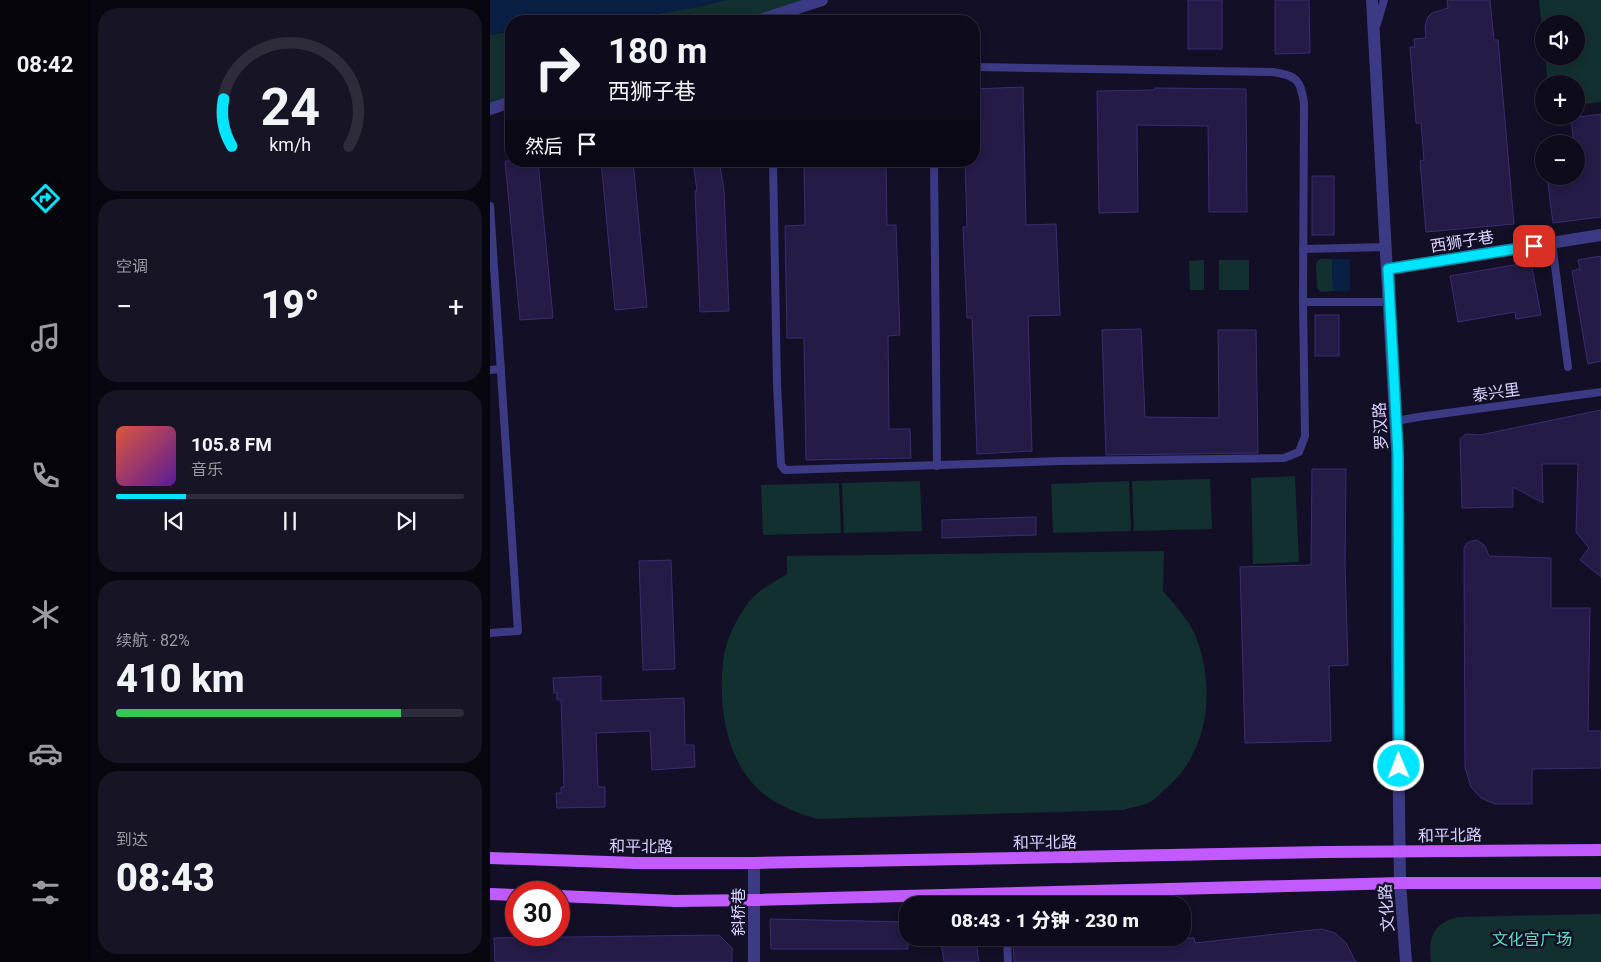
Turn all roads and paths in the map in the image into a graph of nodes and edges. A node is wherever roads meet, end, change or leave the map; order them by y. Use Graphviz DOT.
graph roads {
  1 [pos="822,0"];
  2 [pos="1372,0"];
  3 [pos="1384,0"];
  4 [pos="776,15"];
  5 [pos="1374,33"];
  6 [pos="980,67"];
  7 [pos="505,104"];
  8 [pos="490,109"];
  9 [pos="773,167"];
  10 [pos="934,167"];
  11 [pos="490,206"];
  12 [pos="1601,235"];
  13 [pos="1552,243"];
  14 [pos="1387,247"];
  15 [pos="1303,250"];
  16 [pos="1388,269"];
  17 [pos="1303,302"];
  18 [pos="1390,302"];
  19 [pos="1568,367"];
  20 [pos="501,369"];
  21 [pos="490,370"];
  22 [pos="1601,392"];
  23 [pos="1396,421"];
  24 [pos="937,466"];
  25 [pos="490,633"];
  26 [pos="1601,850"];
  27 [pos="1400,852"];
  28 [pos="490,858"];
  29 [pos="754,863"];
  30 [pos="1400,883"];
  31 [pos="1601,883"];
  32 [pos="490,894"];
  33 [pos="505,895"];
  34 [pos="570,896"];
  35 [pos="1079,896"];
  36 [pos="899,899"];
  37 [pos="755,900"];
  38 [pos="1007,946"];
  39 [pos="754,962"];
  40 [pos="1008,962"];
  41 [pos="1406,962"];
  1 -- 4 [label="street"];
  2 -- 5 [label="street, 罗汉路"];
  3 -- 5 [label="lane"];
  5 -- 14 [label="street, 罗汉路"];
  6 -- 15 [label="lane"];
  7 -- 8 [label="street"];
  9 -- 24 [label="lane"];
  10 -- 24 [label="lane"];
  11 -- 20 [label="lane"];
  12 -- 13 [label="street, 西狮子巷"];
  13 -- 16 [label="street, 西狮子巷"];
  13 -- 19 [label="lane"];
  14 -- 15 [label="lane"];
  14 -- 16 [label="street, 罗汉路"];
  15 -- 17 [label="lane"];
  16 -- 18 [label="street, 罗汉路"];
  17 -- 18 [label="lane"];
  17 -- 24 [label="lane"];
  18 -- 23 [label="street, 罗汉路"];
  20 -- 21 [label="lane"];
  20 -- 25 [label="lane"];
  22 -- 23 [label="lane, 泰兴里"];
  23 -- 27 [label="street, 罗汉路"];
  26 -- 27 [label="main road, 和平北路"];
  27 -- 29 [label="main road, 和平北路"];
  27 -- 30 [label="street, 文化路"];
  28 -- 29 [label="main road, 和平北路"];
  29 -- 37 [label="street, 斜桥巷"];
  30 -- 31 [label="main road"];
  30 -- 35 [label="main road"];
  30 -- 41 [label="street, 文化路"];
  32 -- 33 [label="main road"];
  34 -- 37 [label="main road"];
  36 -- 37 [label="main road"];
  37 -- 39 [label="street, 斜桥巷"];
  38 -- 40 [label="lane"];
}
